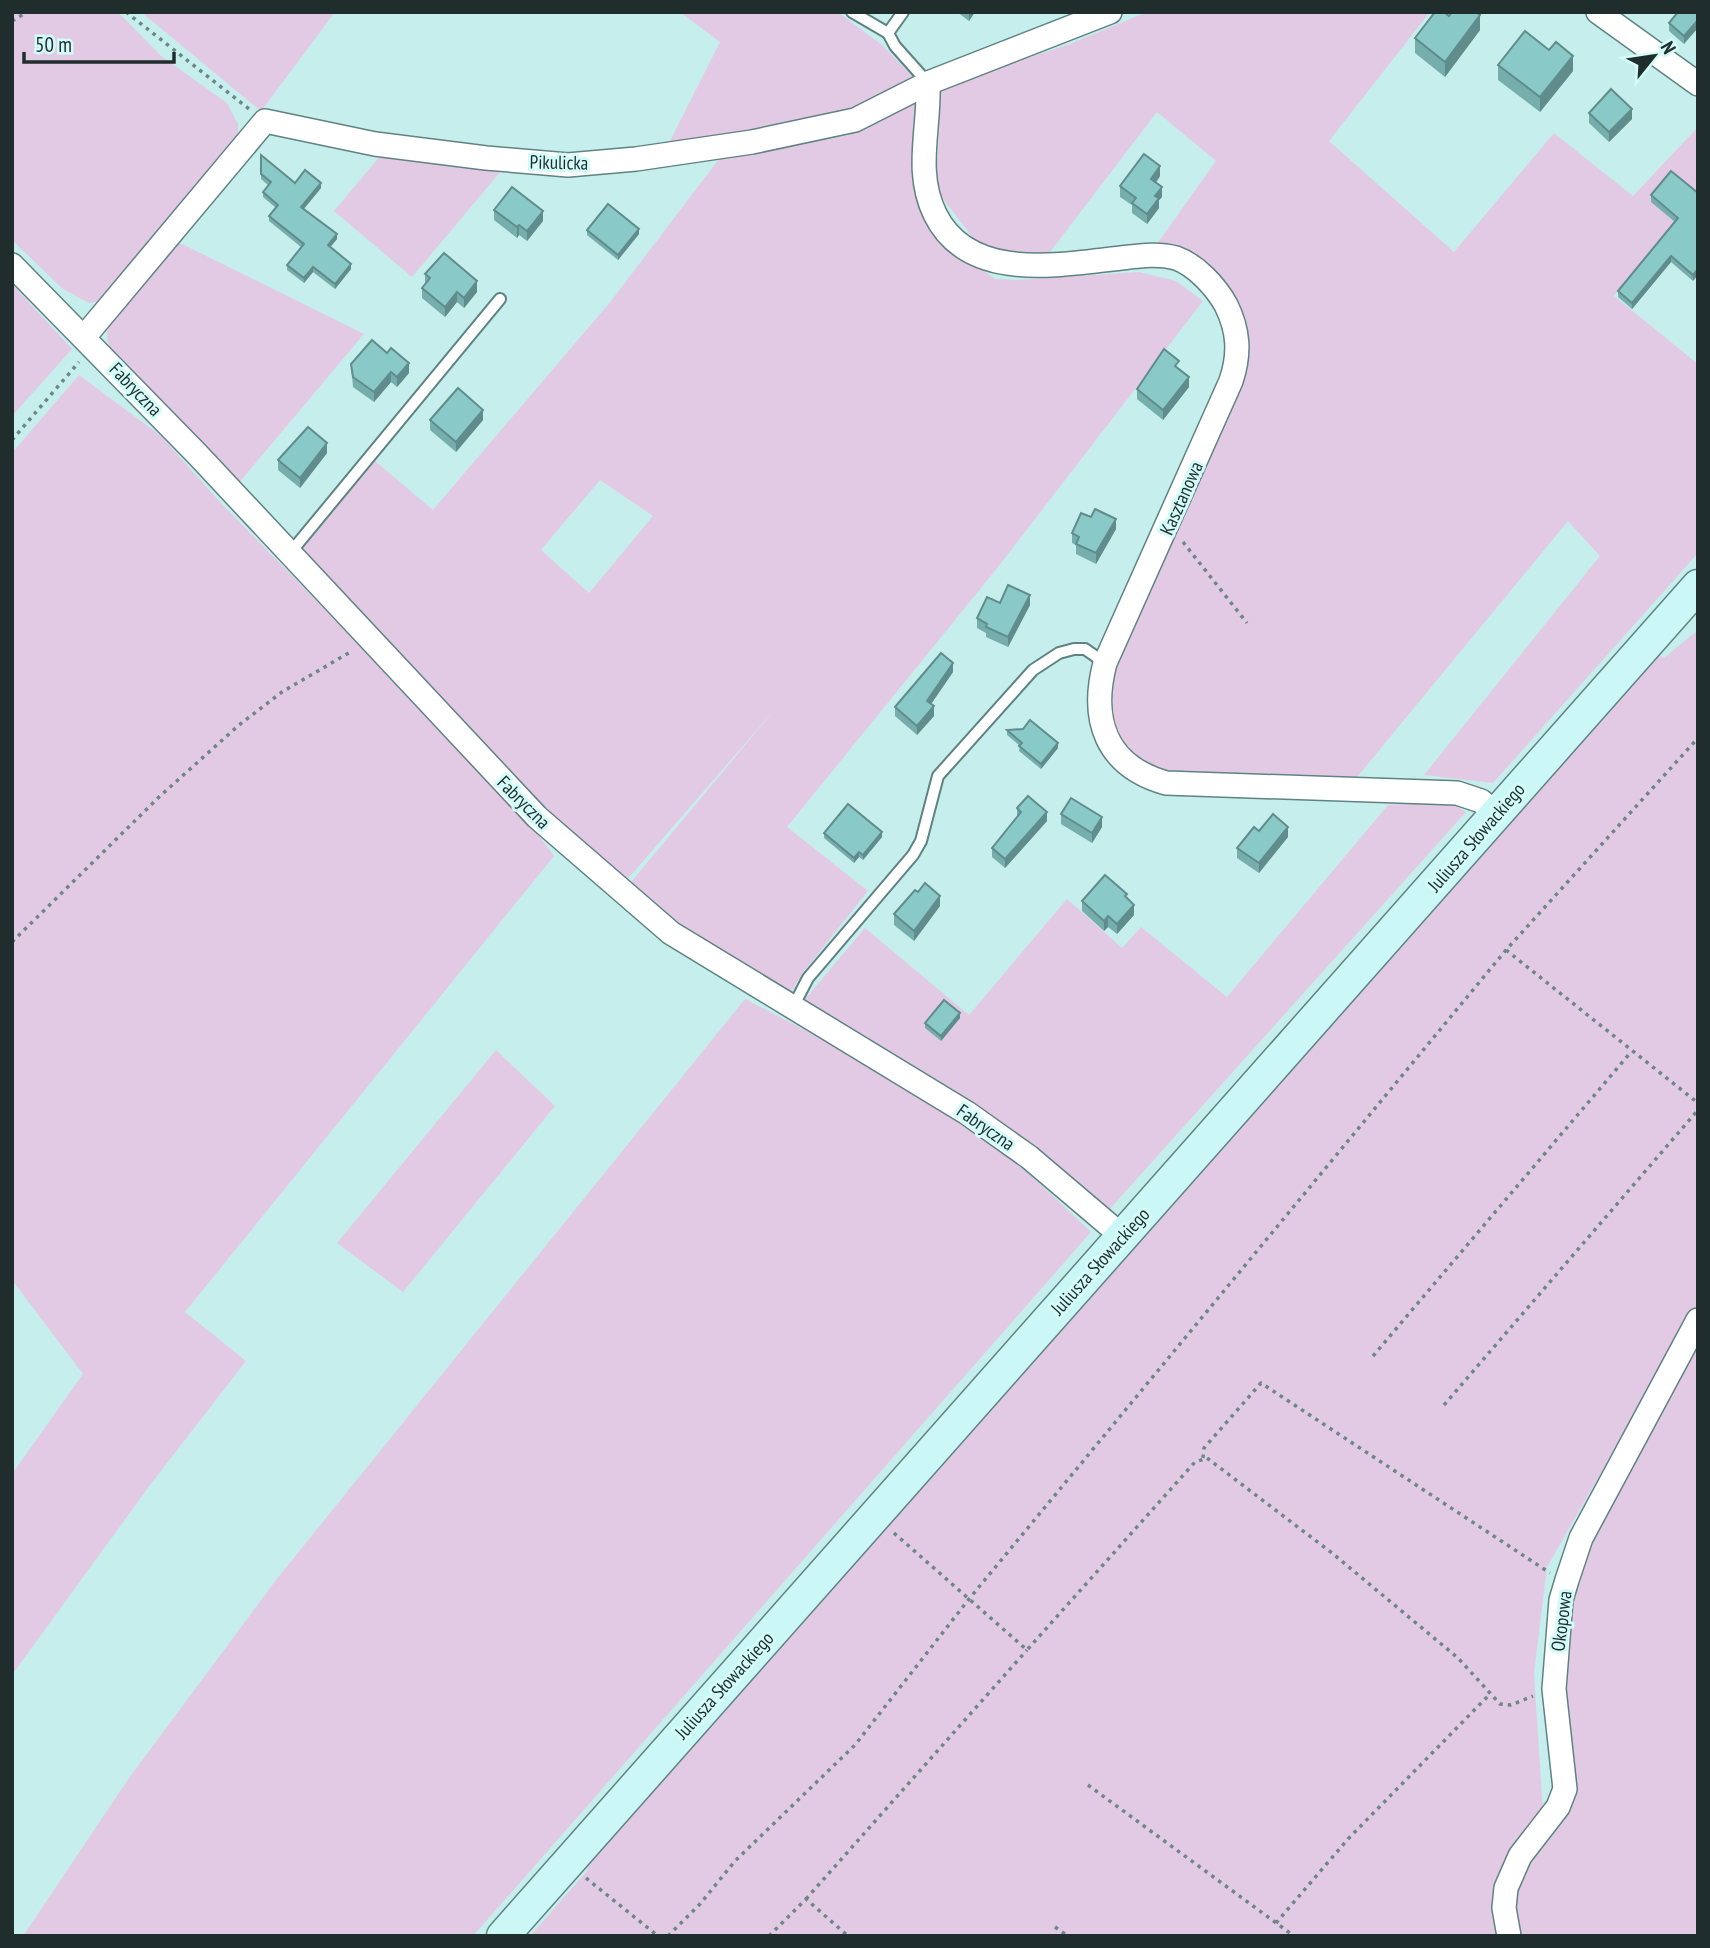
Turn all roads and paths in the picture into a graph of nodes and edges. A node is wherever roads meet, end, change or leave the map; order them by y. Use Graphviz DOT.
graph roads {
  1 [pos="27,12"];
  2 [pos="126,12"];
  3 [pos="852,12"];
  4 [pos="903,12"];
  5 [pos="1110,12"];
  6 [pos="1598,12"];
  7 [pos="12,21"];
  8 [pos="888,33"];
  9 [pos="928,83"];
  10 [pos="1698,84"];
  11 [pos="265,121"];
  12 [pos="12,265"];
  13 [pos="500,299"];
  14 [pos="85,336"];
  15 [pos="12,440"];
  16 [pos="1169,525"];
  17 [pos="290,553"];
  18 [pos="1698,586"];
  19 [pos="1247,623"];
  20 [pos="371,640"];
  21 [pos="1105,663"];
  22 [pos="1698,738"];
  23 [pos="1496,813"];
  24 [pos="12,942"];
  25 [pos="1506,950"];
  26 [pos="792,1009"];
  27 [pos="1631,1052"];
  28 [pos="1698,1103"];
  29 [pos="1698,1110"];
  30 [pos="1122,1236"];
  31 [pos="1698,1320"];
  32 [pos="1373,1356"];
  33 [pos="1444,1405"];
  34 [pos="1203,1458"];
  35 [pos="874,1516"];
  36 [pos="1567,1580"];
  37 [pos="969,1599"];
  38 [pos="1027,1650"];
  39 [pos="1554,1689"];
  40 [pos="1489,1695"];
  41 [pos="1088,1785"];
  42 [pos="568,1862"];
  43 [pos="806,1899"];
  44 [pos="1276,1923"];
  45 [pos="1055,1927"];
  46 [pos="503,1936"];
  47 [pos="658,1936"];
  48 [pos="668,1936"];
  49 [pos="769,1936"];
  50 [pos="848,1936"];
  51 [pos="1068,1936"];
  52 [pos="1294,1936"];
  53 [pos="1509,1936"];
  1 -- 7 [label="path"];
  2 -- 11 [label="path"];
  3 -- 8 [label="lane"];
  4 -- 8 [label="lane"];
  5 -- 9 [label="street, Pikulicka"];
  6 -- 10 [label="street"];
  8 -- 9 [label="lane"];
  9 -- 11 [label="street, Pikulicka"];
  9 -- 16 [label="street, Kasztanowa"];
  11 -- 14 [label="street"];
  12 -- 14 [label="street, Fabryczna"];
  13 -- 17 [label="lane"];
  14 -- 15 [label="path"];
  14 -- 17 [label="street, Fabryczna"];
  16 -- 19 [label="path"];
  16 -- 21 [label="street, Kasztanowa"];
  17 -- 20 [label="street, Fabryczna"];
  18 -- 23 [label="street, Juliusza Słowackiego"];
  20 -- 24 [label="path"];
  20 -- 26 [label="street, Fabryczna"];
  21 -- 23 [label="street, Kasztanowa"];
  21 -- 26 [label="lane"];
  22 -- 25 [label="path"];
  23 -- 30 [label="street, Juliusza Słowackiego"];
  25 -- 27 [label="path"];
  25 -- 37 [label="path"];
  26 -- 30 [label="street, Fabryczna"];
  27 -- 28 [label="path"];
  27 -- 32 [label="path"];
  29 -- 33 [label="path"];
  30 -- 35 [label="street, Juliusza Słowackiego"];
  31 -- 36 [label="street, Okopowa"];
  34 -- 36 [label="path"];
  34 -- 38 [label="path"];
  34 -- 40 [label="path"];
  35 -- 37 [label="path"];
  35 -- 42 [label="street, Juliusza Słowackiego"];
  36 -- 39 [label="street, Okopowa"];
  37 -- 38 [label="path"];
  37 -- 48 [label="path"];
  38 -- 43 [label="path"];
  39 -- 40 [label="path"];
  39 -- 53 [label="street, Okopowa"];
  40 -- 44 [label="path"];
  41 -- 44 [label="path"];
  42 -- 46 [label="street, Juliusza Słowackiego"];
  42 -- 47 [label="path"];
  43 -- 49 [label="path"];
  43 -- 50 [label="path"];
  44 -- 52 [label="path"];
  45 -- 51 [label="path"];
}
